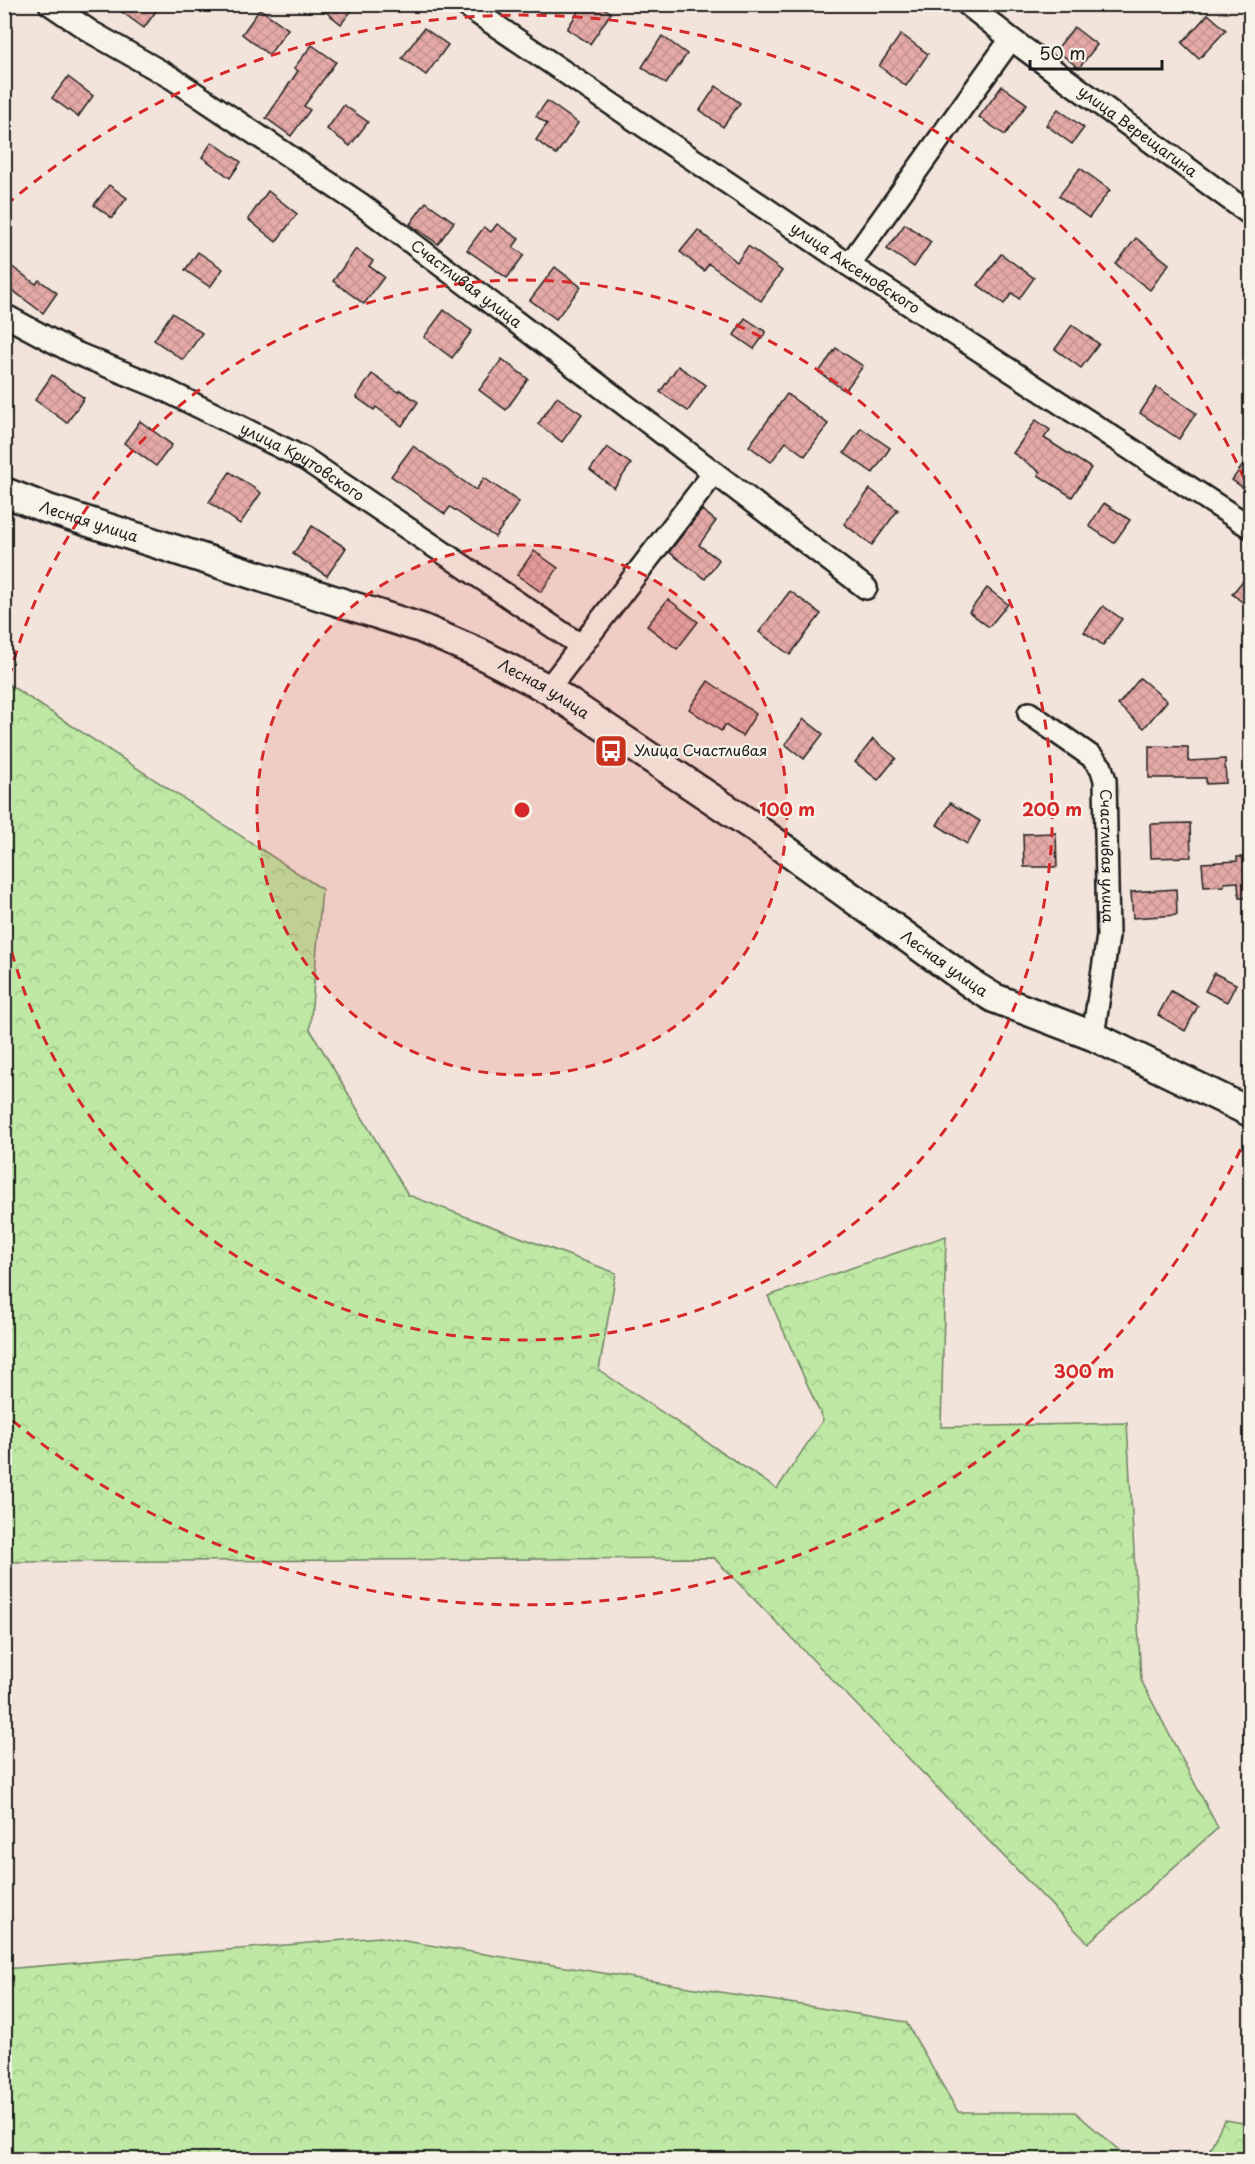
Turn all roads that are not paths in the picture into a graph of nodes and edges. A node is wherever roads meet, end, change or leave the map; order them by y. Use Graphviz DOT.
graph roads {
  1 [pos="50,4"];
  2 [pos="464,4"];
  3 [pos="967,4"];
  4 [pos="1011,39"];
  5 [pos="1251,214"];
  6 [pos="849,265"];
  7 [pos="4,315"];
  8 [pos="714,473"];
  9 [pos="4,492"];
  10 [pos="1251,527"];
  11 [pos="866,588"];
  12 [pos="580,645"];
  13 [pos="548,689"];
  14 [pos="1029,712"];
  15 [pos="1093,1036"];
  16 [pos="1251,1112"];
  1 -- 8 [label="street, Счастливая улица"];
  2 -- 6 [label="street, улица Аксеновского"];
  3 -- 4 [label="street, улица Верещагина"];
  4 -- 5 [label="street, улица Верещагина"];
  4 -- 6 [label="street"];
  6 -- 10 [label="street, улица Аксеновского"];
  7 -- 12 [label="street, улица Крутовского"];
  8 -- 11 [label="street, Счастливая улица"];
  8 -- 12 [label="street"];
  9 -- 13 [label="main road, Лесная улица"];
  12 -- 13 [label="street"];
  13 -- 15 [label="main road, Лесная улица"];
  14 -- 15 [label="street, Счастливая улица"];
  15 -- 16 [label="main road, Лесная улица"];
}
